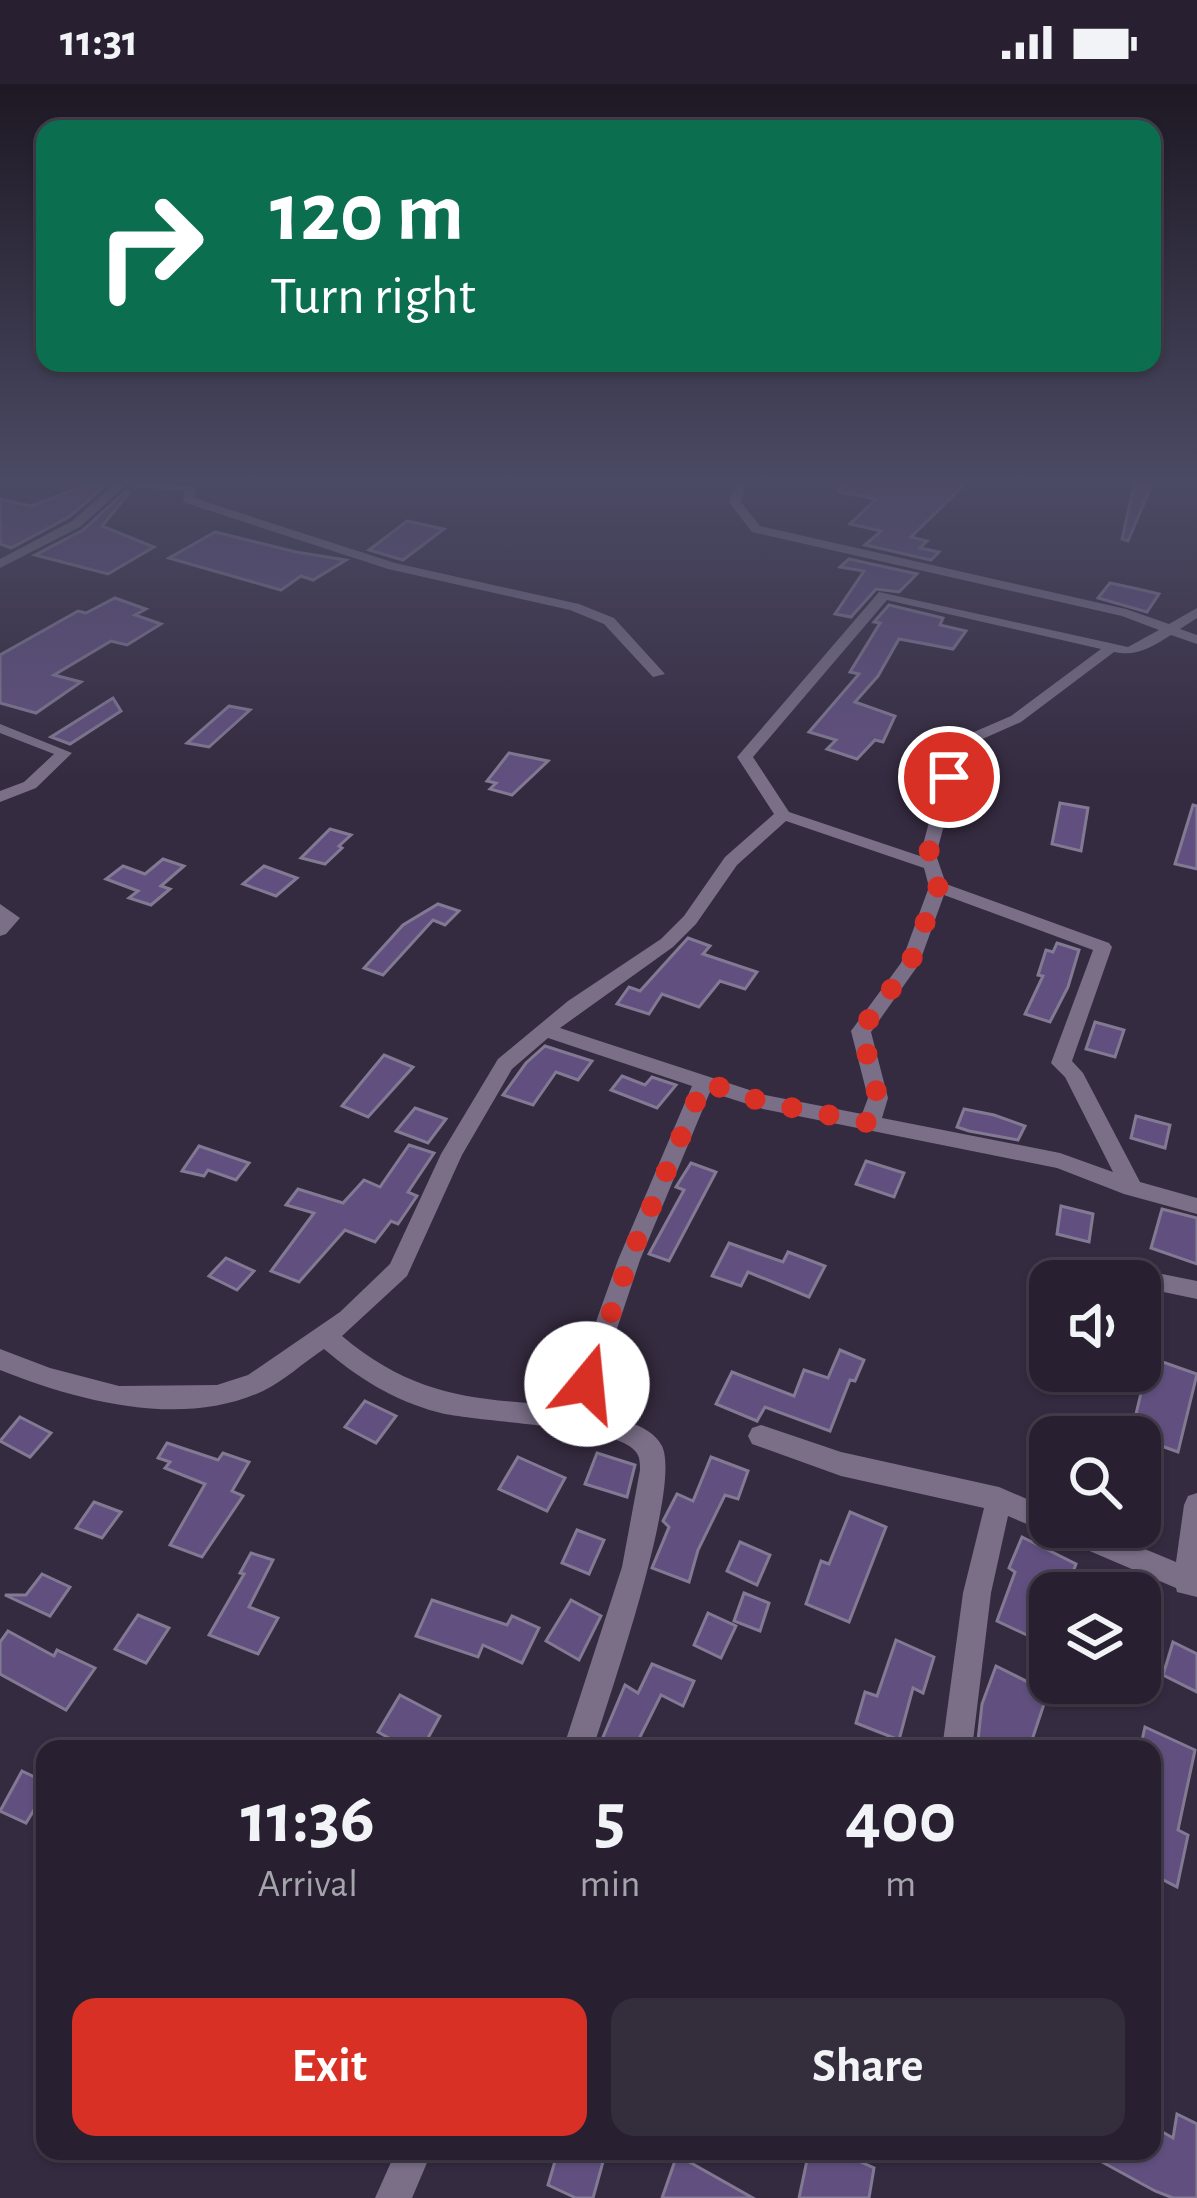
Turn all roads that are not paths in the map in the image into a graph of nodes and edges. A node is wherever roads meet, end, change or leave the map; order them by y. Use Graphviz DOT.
graph roads {
  1 [pos="464,583"];
  2 [pos="992,583"];
  3 [pos="1197,612"];
  4 [pos="1168,628"];
  5 [pos="1197,640"];
  6 [pos="1111,648"];
  7 [pos="658,674"];
  8 [pos="0,728"];
  9 [pos="0,797"];
  10 [pos="783,815"];
  11 [pos="931,865"];
  12 [pos="938,887"];
  13 [pos="0,909"];
  14 [pos="0,929"];
  15 [pos="545,1030"];
  16 [pos="704,1082"];
  17 [pos="870,1123"];
  18 [pos="1132,1188"];
  19 [pos="1197,1206"];
  20 [pos="1162,1283"];
  21 [pos="1197,1290"];
  22 [pos="325,1335"];
  23 [pos="0,1358"];
  24 [pos="574,1418"];
  25 [pos="761,1436"];
  26 [pos="999,1499"];
  27 [pos="1197,1505"];
  28 [pos="1029,1513"];
  29 [pos="1111,1548"];
  30 [pos="1192,1583"];
  31 [pos="581,1740"];
  32 [pos="958,1740"];
  33 [pos="410,2160"];
  34 [pos="393,2198"];
  1 -- 7 [label="street"];
  2 -- 4 [label="street"];
  3 -- 4 [label="street"];
  4 -- 5 [label="street"];
  4 -- 6 [label="street"];
  6 -- 10 [label="street"];
  6 -- 11 [label="street"];
  8 -- 9 [label="street"];
  10 -- 11 [label="street"];
  10 -- 15 [label="street"];
  11 -- 12 [label="street"];
  12 -- 17 [label="street"];
  12 -- 18 [label="street"];
  13 -- 14 [label="street"];
  15 -- 16 [label="street"];
  15 -- 22 [label="street"];
  16 -- 17 [label="street"];
  16 -- 24 [label="street"];
  17 -- 18 [label="street"];
  18 -- 19 [label="street"];
  20 -- 21 [label="street"];
  22 -- 23 [label="street"];
  22 -- 24 [label="street"];
  24 -- 31 [label="street"];
  25 -- 26 [label="street"];
  26 -- 28 [label="street"];
  26 -- 32 [label="street"];
  27 -- 30 [label="street"];
  29 -- 30 [label="street"];
  33 -- 34 [label="street"];
}
